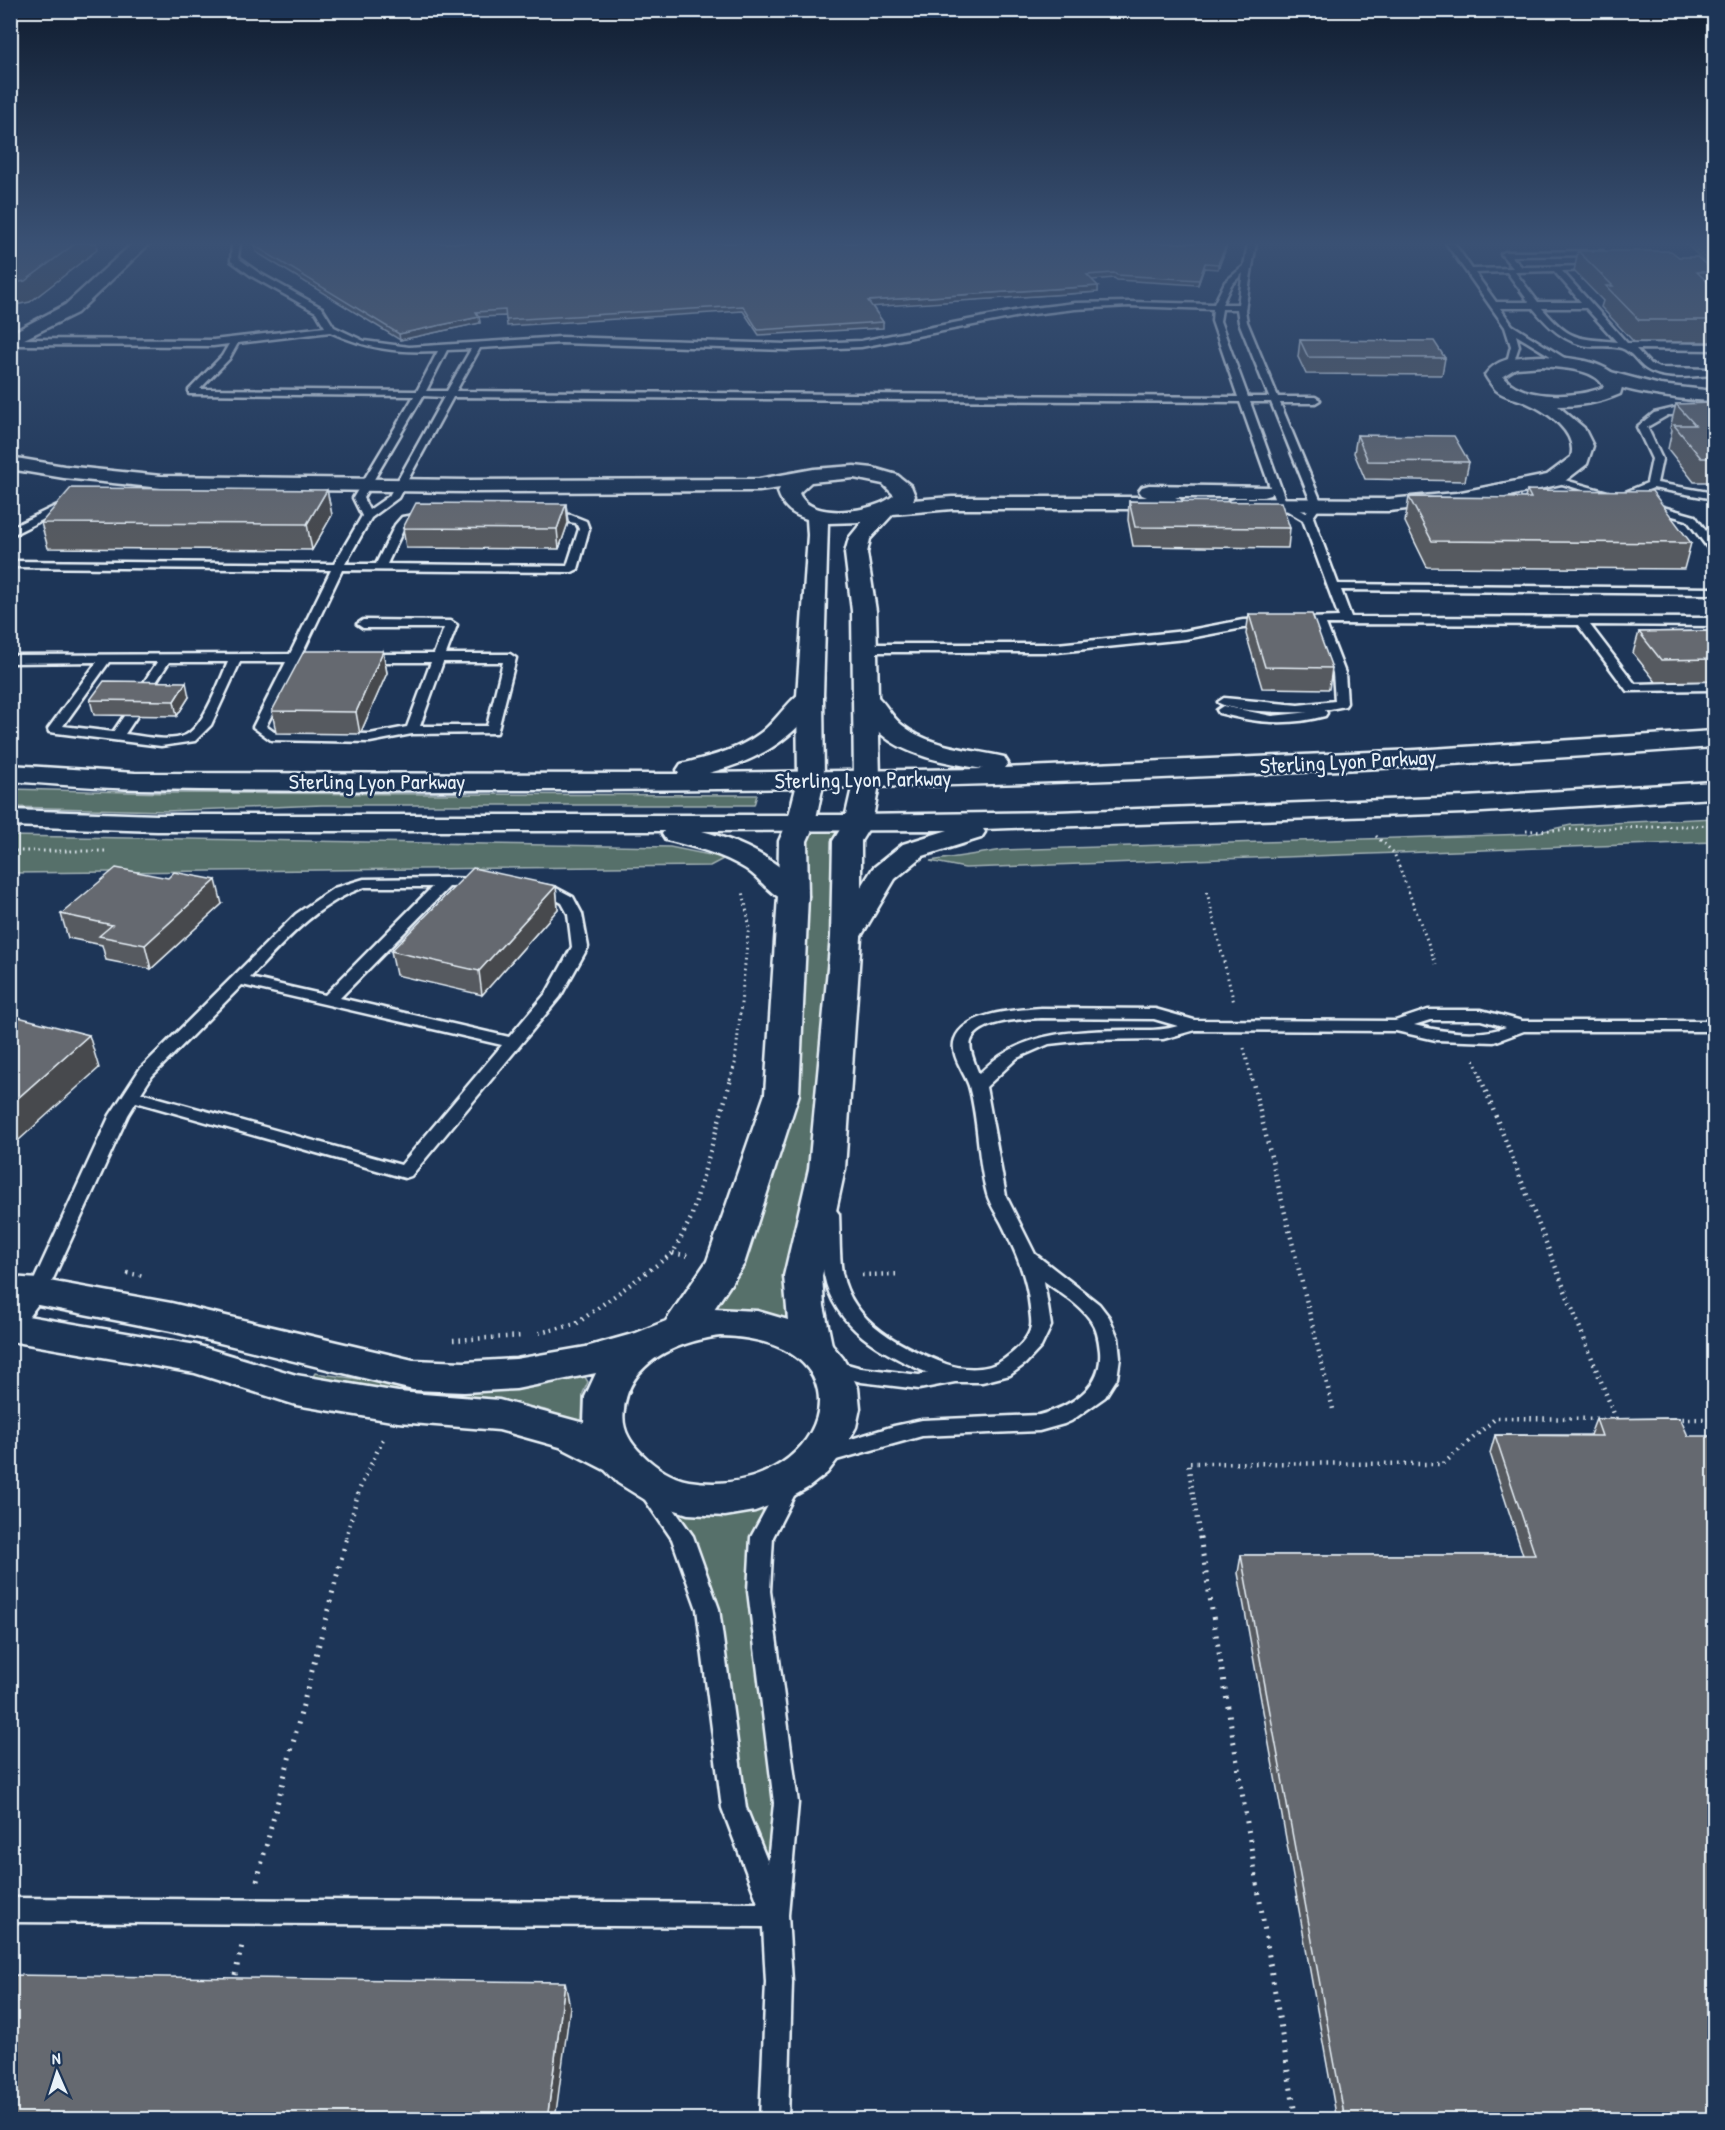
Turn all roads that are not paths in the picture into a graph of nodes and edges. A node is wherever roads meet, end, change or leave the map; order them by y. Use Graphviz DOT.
graph roads {
  1 [pos="234,342"];
  2 [pos="361,342"];
  3 [pos="535,342"];
  4 [pos="656,342"];
  5 [pos="870,342"];
  6 [pos="1224,342"];
  7 [pos="1251,342"];
  8 [pos="1514,342"];
  9 [pos="1534,342"];
  10 [pos="1583,342"];
  11 [pos="1622,342"];
  12 [pos="477,345"];
  13 [pos="1625,346"];
  14 [pos="1680,346"];
  15 [pos="1714,347"];
  16 [pos="443,349"];
  17 [pos="1509,364"];
  18 [pos="1570,364"];
  19 [pos="1711,372"];
  20 [pos="1607,376"];
  21 [pos="419,395"];
  22 [pos="450,395"];
  23 [pos="1714,396"];
  24 [pos="1531,397"];
  25 [pos="1245,399"];
  26 [pos="1275,399"];
  27 [pos="1592,399"];
  28 [pos="1315,400"];
  29 [pos="1714,412"];
  30 [pos="1578,433"];
  31 [pos="10,463"];
  32 [pos="10,477"];
  33 [pos="889,479"];
  34 [pos="802,480"];
  35 [pos="1554,480"];
  36 [pos="1652,485"];
  37 [pos="397,492"];
  38 [pos="1714,496"];
  39 [pos="1278,498"];
  40 [pos="1619,498"];
  41 [pos="75,500"];
  42 [pos="363,500"];
  43 [pos="1312,504"];
  44 [pos="888,511"];
  45 [pos="810,513"];
  46 [pos="441,515"];
  47 [pos="533,515"];
  48 [pos="10,533"];
  49 [pos="1714,549"];
  50 [pos="10,564"];
  51 [pos="338,567"];
  52 [pos="380,567"];
  53 [pos="1334,587"];
  54 [pos="1714,591"];
  55 [pos="1346,620"];
  56 [pos="1319,621"];
  57 [pos="1582,622"];
  58 [pos="1714,622"];
  59 [pos="363,624"];
  60 [pos="864,648"];
  61 [pos="236,658"];
  62 [pos="294,658"];
  63 [pos="329,658"];
  64 [pos="353,658"];
  65 [pos="437,658"];
  66 [pos="10,659"];
  67 [pos="165,659"];
  68 [pos="105,660"];
  69 [pos="1714,686"];
  70 [pos="141,696"];
  71 [pos="810,696"];
  72 [pos="866,697"];
  73 [pos="1223,706"];
  74 [pos="131,716"];
  75 [pos="412,730"];
  76 [pos="117,736"];
  77 [pos="1714,739"];
  78 [pos="10,773"];
  79 [pos="1071,775"];
  80 [pos="867,779"];
  81 [pos="811,780"];
  82 [pos="643,782"];
  83 [pos="1714,790"];
  84 [pos="10,818"];
  85 [pos="1058,820"];
  86 [pos="615,823"];
  87 [pos="801,823"];
  88 [pos="858,823"];
  89 [pos="446,882"];
  90 [pos="499,883"];
  91 [pos="520,886"];
  92 [pos="793,896"];
  93 [pos="403,926"];
  94 [pos="426,931"];
  95 [pos="846,937"];
  96 [pos="240,980"];
  97 [pos="329,1000"];
  98 [pos="1193,1025"];
  99 [pos="1714,1026"];
  100 [pos="514,1043"];
  101 [pos="977,1086"];
  102 [pos="132,1096"];
  103 [pos="827,1169"];
  104 [pos="1028,1258"];
  105 [pos="24,1291"];
  106 [pos="10,1327"];
  107 [pos="663,1337"];
  108 [pos="820,1358"];
  109 [pos="955,1375"];
  110 [pos="629,1468"];
  111 [pos="806,1468"];
  112 [pos="10,1910"];
  113 [pos="775,1915"];
  114 [pos="774,2120"];
  1 -- 21 [label="lane"];
  2 -- 16 [label="lane"];
  3 -- 12 [label="lane"];
  4 -- 5 [label="lane"];
  6 -- 25 [label="lane"];
  7 -- 26 [label="lane"];
  8 -- 17 [label="lane"];
  9 -- 18 [label="lane"];
  10 -- 13 [label="lane"];
  11 -- 13 [label="lane"];
  12 -- 16 [label="lane"];
  12 -- 22 [label="lane"];
  13 -- 14 [label="lane"];
  13 -- 19 [label="lane"];
  14 -- 15 [label="lane"];
  14 -- 19 [label="lane"];
  16 -- 21 [label="lane"];
  17 -- 18 [label="street"];
  17 -- 24 [label="street"];
  18 -- 20 [label="street"];
  20 -- 23 [label="street"];
  20 -- 27 [label="street"];
  21 -- 22 [label="lane"];
  21 -- 42 [label="lane"];
  22 -- 25 [label="lane"];
  22 -- 37 [label="lane"];
  24 -- 27 [label="street"];
  24 -- 30 [label="street"];
  25 -- 26 [label="lane"];
  25 -- 39 [label="lane"];
  26 -- 28 [label="lane"];
  26 -- 43 [label="lane"];
  27 -- 30 [label="street"];
  29 -- 36 [label="lane"];
  30 -- 35 [label="street"];
  31 -- 42 [label="street"];
  32 -- 42 [label="street"];
  33 -- 34 [label="street"];
  33 -- 39 [label="street"];
  33 -- 44 [label="street"];
  34 -- 37 [label="street"];
  34 -- 45 [label="street"];
  35 -- 40 [label="lane"];
  35 -- 43 [label="street"];
  36 -- 38 [label="lane"];
  36 -- 40 [label="lane"];
  37 -- 42 [label="street"];
  37 -- 45 [label="street"];
  39 -- 43 [label="street"];
  39 -- 44 [label="street"];
  40 -- 49 [label="lane"];
  41 -- 48 [label="lane"];
  42 -- 51 [label="lane"];
  43 -- 53 [label="lane"];
  44 -- 45 [label="street"];
  44 -- 60 [label="street"];
  45 -- 71 [label="street"];
  46 -- 52 [label="lane"];
  47 -- 52 [label="lane"];
  50 -- 51 [label="lane"];
  51 -- 52 [label="lane"];
  51 -- 62 [label="lane"];
  53 -- 54 [label="lane"];
  53 -- 55 [label="lane"];
  55 -- 56 [label="lane"];
  55 -- 57 [label="lane"];
  56 -- 60 [label="lane"];
  56 -- 73 [label="lane"];
  57 -- 58 [label="lane"];
  57 -- 69 [label="lane"];
  59 -- 65 [label="lane"];
  60 -- 72 [label="street"];
  61 -- 62 [label="lane"];
  61 -- 67 [label="lane"];
  61 -- 76 [label="lane"];
  62 -- 63 [label="lane"];
  62 -- 75 [label="lane"];
  64 -- 65 [label="lane"];
  65 -- 75 [label="lane"];
  65 -- 75 [label="lane"];
  66 -- 68 [label="lane"];
  67 -- 68 [label="lane"];
  67 -- 70 [label="lane"];
  68 -- 76 [label="lane"];
  71 -- 81 [label="street"];
  71 -- 82 [label="street"];
  72 -- 79 [label="street"];
  72 -- 80 [label="street"];
  74 -- 76 [label="lane"];
  77 -- 79 [label="street, Sterling Lyon Parkway"];
  78 -- 82 [label="street, Sterling Lyon Parkway"];
  79 -- 80 [label="street, Sterling Lyon Parkway"];
  80 -- 81 [label="street, Sterling Lyon Parkway"];
  80 -- 88 [label="street"];
  81 -- 82 [label="street, Sterling Lyon Parkway"];
  81 -- 87 [label="street"];
  83 -- 85 [label="street, Sterling Lyon Parkway"];
  84 -- 86 [label="street, Sterling Lyon Parkway"];
  85 -- 88 [label="street, Sterling Lyon Parkway"];
  85 -- 95 [label="street"];
  86 -- 87 [label="street, Sterling Lyon Parkway"];
  86 -- 92 [label="street"];
  87 -- 88 [label="street, Sterling Lyon Parkway"];
  87 -- 92 [label="street"];
  88 -- 95 [label="street"];
  89 -- 90 [label="lane"];
  89 -- 93 [label="lane"];
  89 -- 96 [label="lane"];
  91 -- 100 [label="lane"];
  92 -- 107 [label="street"];
  93 -- 94 [label="lane"];
  93 -- 97 [label="lane"];
  95 -- 103 [label="street"];
  96 -- 97 [label="lane"];
  96 -- 102 [label="lane"];
  97 -- 100 [label="lane"];
  98 -- 99 [label="lane"];
  98 -- 101 [label="lane"];
  98 -- 101 [label="lane"];
  100 -- 102 [label="lane"];
  101 -- 104 [label="lane"];
  102 -- 105 [label="lane"];
  103 -- 108 [label="street"];
  103 -- 109 [label="lane"];
  104 -- 109 [label="lane"];
  104 -- 111 [label="lane"];
  105 -- 106 [label="lane"];
  105 -- 107 [label="street"];
  106 -- 110 [label="street"];
  107 -- 108 [label="street"];
  107 -- 110 [label="street"];
  108 -- 109 [label="lane"];
  108 -- 111 [label="street"];
  110 -- 111 [label="street"];
  110 -- 113 [label="lane"];
  111 -- 113 [label="lane"];
  112 -- 113 [label="lane"];
  113 -- 114 [label="lane"];
}
